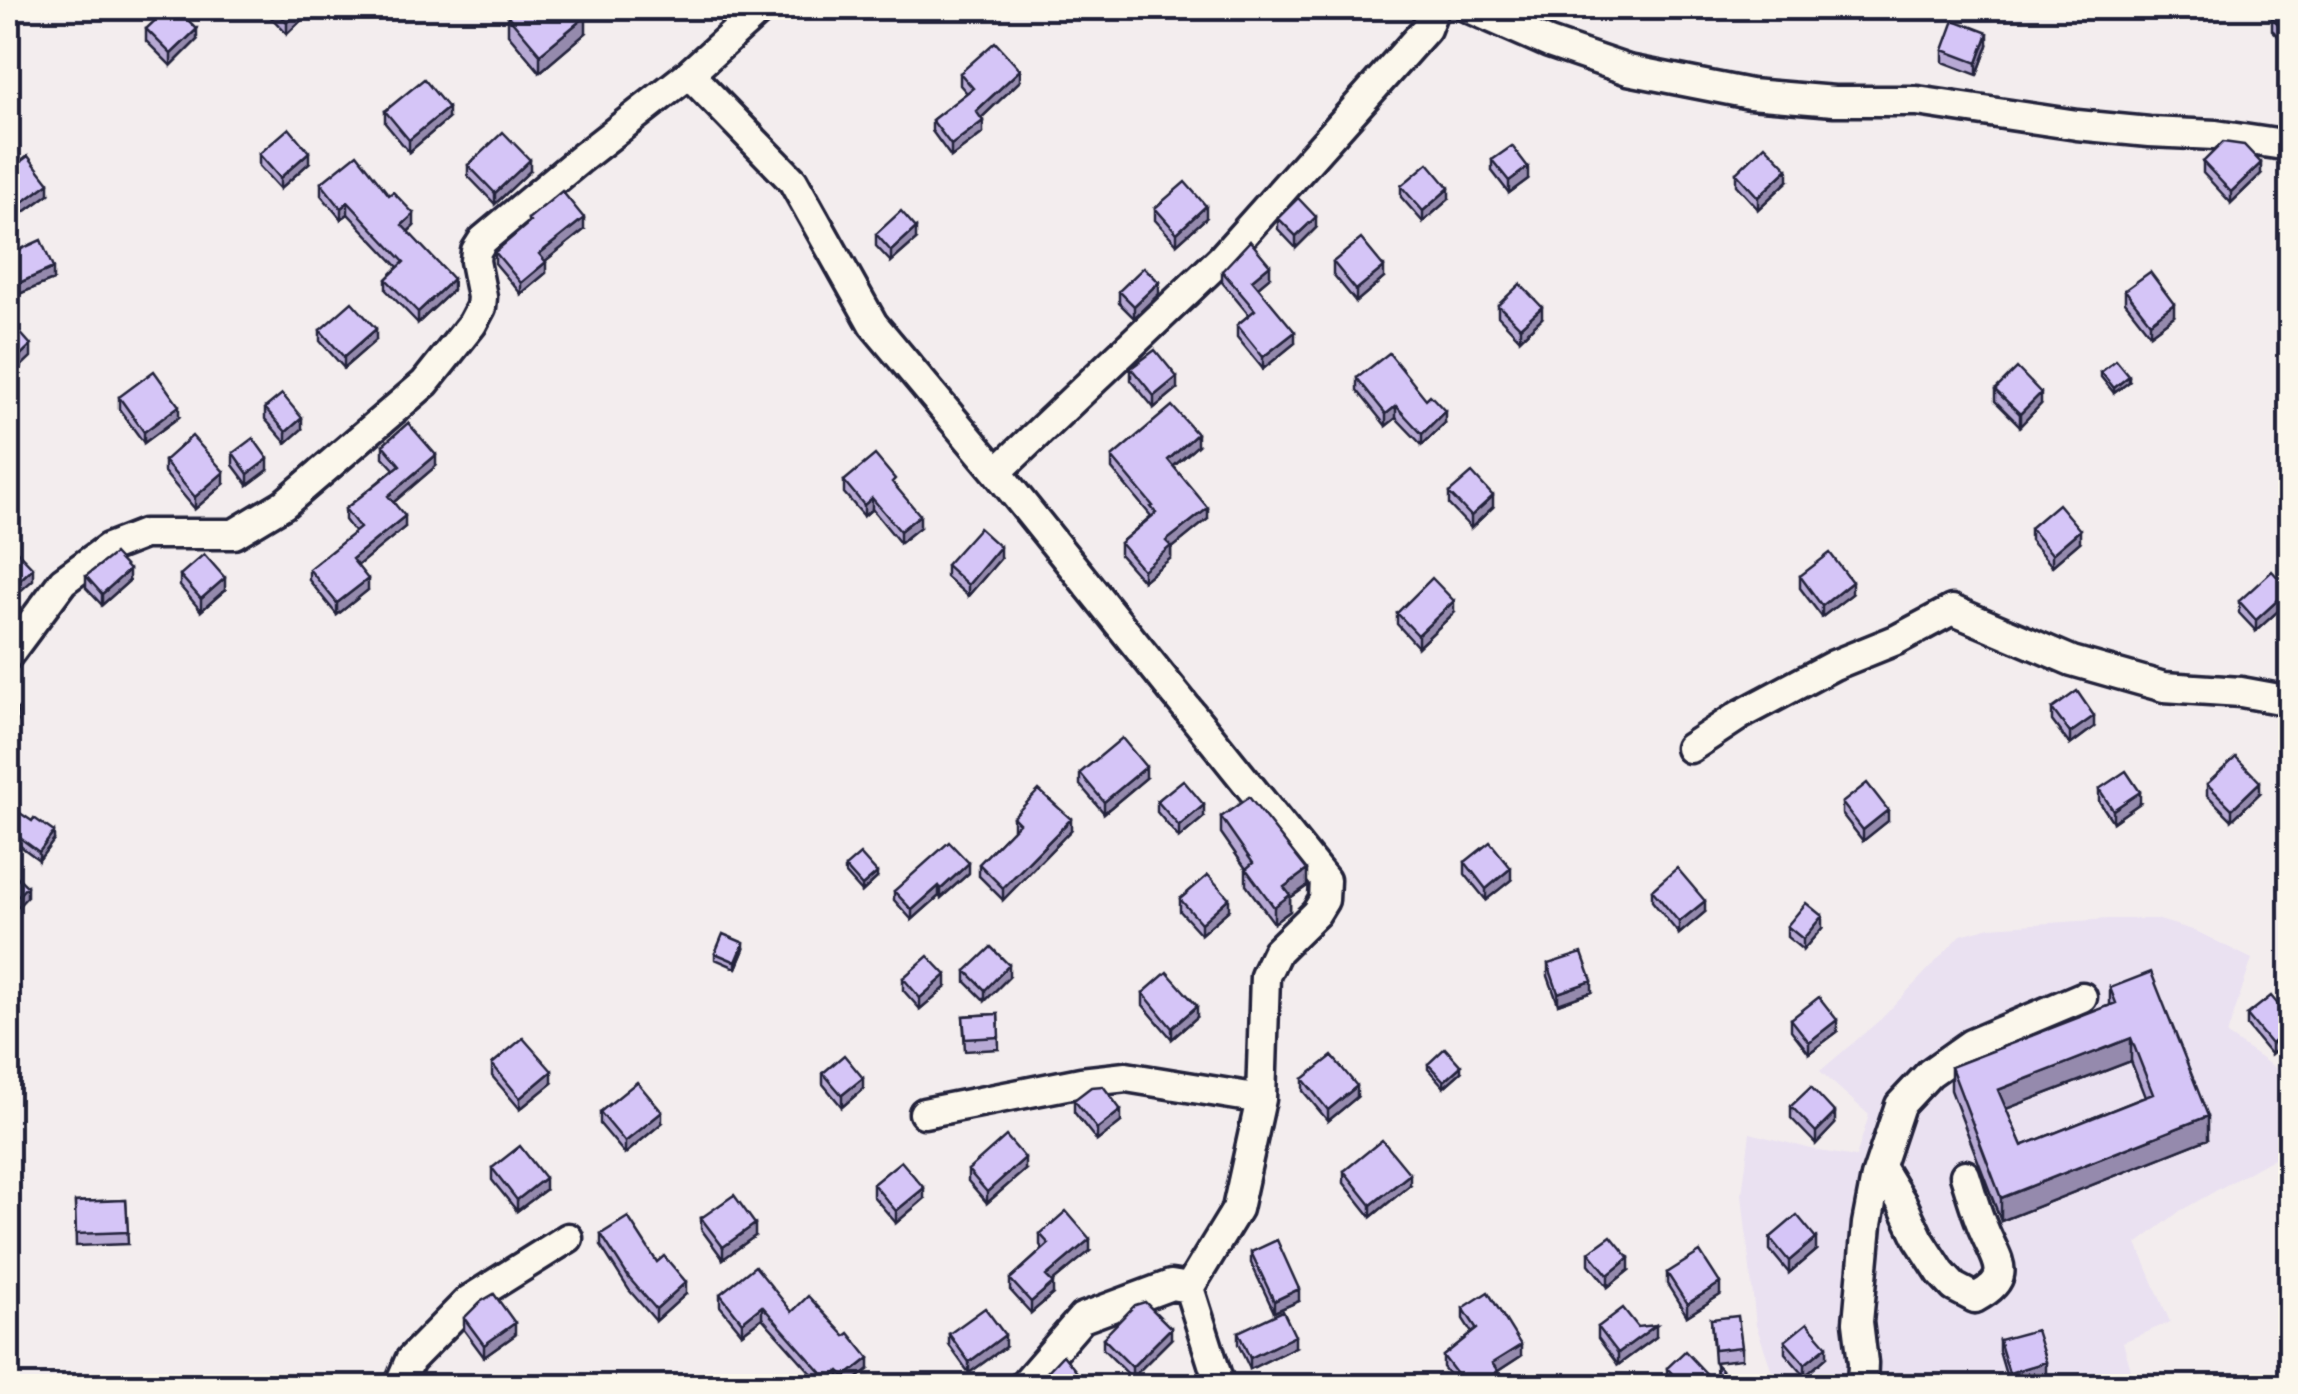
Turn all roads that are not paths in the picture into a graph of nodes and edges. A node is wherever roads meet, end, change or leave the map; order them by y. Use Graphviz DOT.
graph roads {
  1 [pos="762,8"];
  2 [pos="1434,8"];
  3 [pos="1469,8"];
  4 [pos="690,74"];
  5 [pos="2290,146"];
  6 [pos="997,472"];
  7 [pos="8,655"];
  8 [pos="2290,700"];
  9 [pos="1690,748"];
  10 [pos="2082,997"];
  11 [pos="1261,1099"];
  12 [pos="924,1113"];
  13 [pos="1880,1167"];
  14 [pos="1965,1175"];
  15 [pos="568,1238"];
  16 [pos="1189,1288"];
  17 [pos="399,1386"];
  18 [pos="1023,1386"];
  19 [pos="1220,1386"];
  20 [pos="1862,1386"];
  1 -- 4 [label="street"];
  2 -- 6 [label="street"];
  3 -- 5 [label="street"];
  4 -- 6 [label="street"];
  4 -- 7 [label="street"];
  6 -- 11 [label="street"];
  8 -- 9 [label="street"];
  10 -- 13 [label="street"];
  11 -- 12 [label="street"];
  11 -- 16 [label="street"];
  13 -- 14 [label="street"];
  13 -- 20 [label="street"];
  15 -- 17 [label="street"];
  16 -- 18 [label="street"];
  16 -- 19 [label="street"];
}
